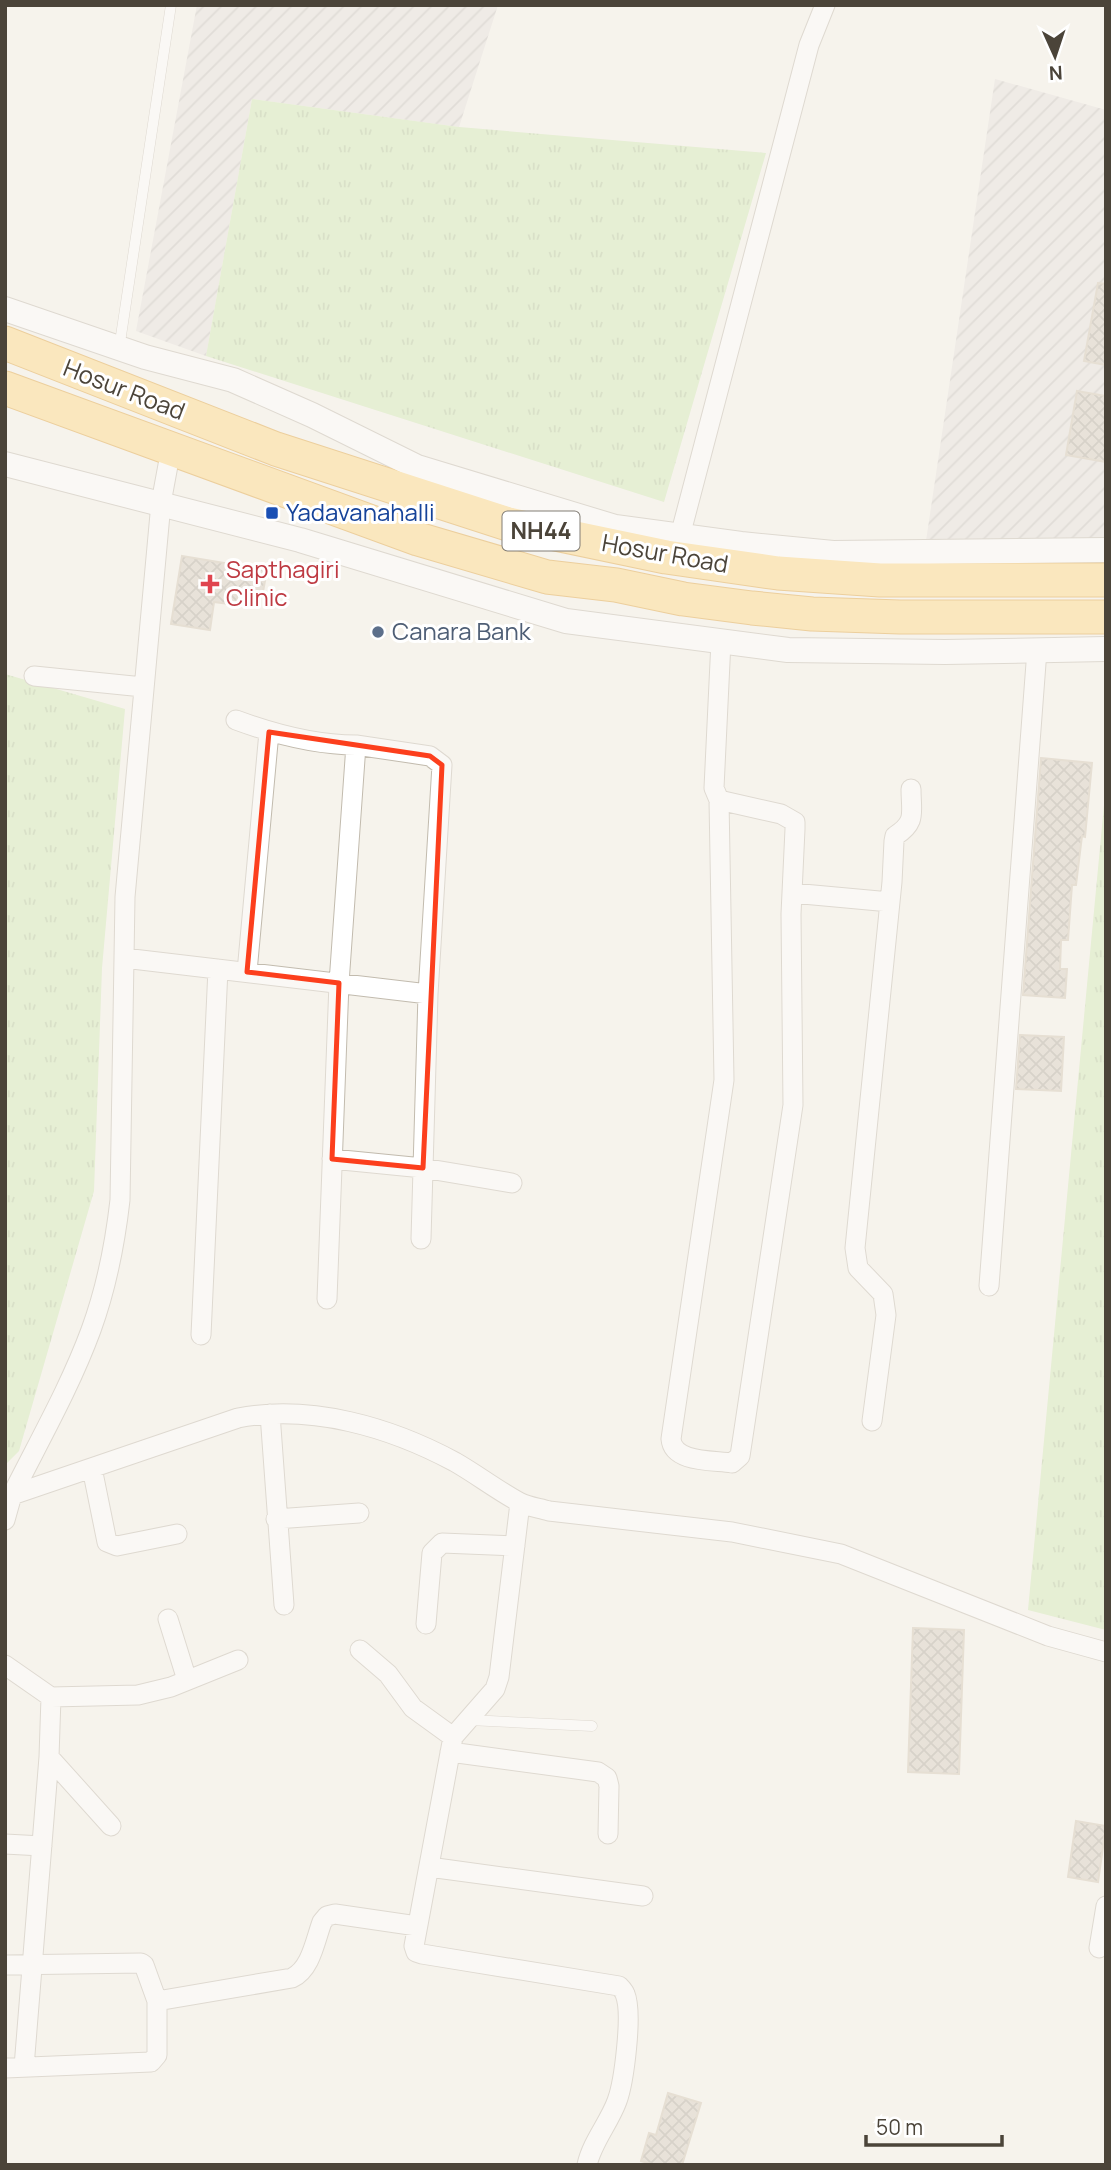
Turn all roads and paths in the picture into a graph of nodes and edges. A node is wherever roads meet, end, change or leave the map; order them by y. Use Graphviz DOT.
graph roads {
  1 [pos="171,5"];
  2 [pos="825,5"];
  3 [pos="5,309"];
  4 [pos="5,343"];
  5 [pos="119,349"];
  6 [pos="5,388"];
  7 [pos="171,449"];
  8 [pos="5,464"];
  9 [pos="161,503"];
  10 [pos="680,536"];
  11 [pos="1106,550"];
  12 [pos="944,566"];
  13 [pos="1106,580"];
  14 [pos="1106,617"];
  15 [pos="722,642"];
  16 [pos="1106,649"];
  17 [pos="1037,650"];
  18 [pos="34,676"];
  19 [pos="143,687"];
  20 [pos="236,720"];
  21 [pos="269,732"];
  22 [pos="356,745"];
  23 [pos="911,789"];
  24 [pos="719,800"];
  25 [pos="792,893"];
  26 [pos="890,902"];
  27 [pos="124,958"];
  28 [pos="218,969"];
  29 [pos="247,972"];
  30 [pos="339,983"];
  31 [pos="428,995"];
  32 [pos="332,1159"];
  33 [pos="423,1168"];
  34 [pos="512,1183"];
  35 [pos="421,1239"];
  36 [pos="989,1286"];
  37 [pos="327,1299"];
  38 [pos="201,1335"];
  39 [pos="270,1414"];
  40 [pos="872,1421"];
  41 [pos="92,1468"];
  42 [pos="12,1495"];
  43 [pos="520,1503"];
  44 [pos="359,1513"];
  45 [pos="276,1518"];
  46 [pos="5,1520"];
  47 [pos="177,1534"];
  48 [pos="515,1546"];
  49 [pos="284,1605"];
  50 [pos="167,1619"];
  51 [pos="426,1624"];
  52 [pos="360,1650"];
  53 [pos="1106,1652"];
  54 [pos="238,1660"];
  55 [pos="5,1665"];
  56 [pos="187,1680"];
  57 [pos="51,1697"];
  58 [pos="468,1720"];
  59 [pos="592,1726"];
  60 [pos="452,1745"];
  61 [pos="49,1757"];
  62 [pos="111,1826"];
  63 [pos="608,1835"];
  64 [pos="5,1844"];
  65 [pos="42,1846"];
  66 [pos="429,1867"];
  67 [pos="643,1896"];
  68 [pos="1106,1906"];
  69 [pos="418,1926"];
  70 [pos="1099,1948"];
  71 [pos="5,1965"];
  72 [pos="32,1965"];
  73 [pos="157,2001"];
  74 [pos="15,2068"];
  75 [pos="587,2165"];
  1 -- 5 [label="lane"];
  2 -- 10 [label="street"];
  3 -- 5 [label="street"];
  4 -- 12 [label="highway, Hosur Road / NH44"];
  5 -- 10 [label="street"];
  6 -- 7 [label="highway, Hosur Road / NH44"];
  7 -- 9 [label="street"];
  7 -- 14 [label="highway, Hosur Road / NH44"];
  8 -- 9 [label="street"];
  9 -- 15 [label="street"];
  9 -- 19 [label="street"];
  10 -- 12 [label="street"];
  11 -- 12 [label="street"];
  12 -- 13 [label="highway, Hosur Road / NH44"];
  15 -- 17 [label="street"];
  15 -- 24 [label="street"];
  16 -- 17 [label="street"];
  17 -- 36 [label="street"];
  18 -- 19 [label="street"];
  19 -- 27 [label="street"];
  20 -- 21 [label="street"];
  21 -- 22 [label="street"];
  21 -- 29 [label="street"];
  22 -- 30 [label="street"];
  22 -- 31 [label="street"];
  23 -- 26 [label="street"];
  24 -- 25 [label="street"];
  24 -- 25 [label="street"];
  25 -- 26 [label="street"];
  26 -- 40 [label="street"];
  27 -- 28 [label="street"];
  27 -- 42 [label="street"];
  28 -- 29 [label="street"];
  28 -- 38 [label="street"];
  29 -- 30 [label="street"];
  30 -- 31 [label="street"];
  30 -- 32 [label="street"];
  31 -- 33 [label="street"];
  32 -- 33 [label="street"];
  32 -- 37 [label="street"];
  33 -- 34 [label="street"];
  33 -- 35 [label="street"];
  39 -- 41 [label="street"];
  39 -- 43 [label="street"];
  39 -- 45 [label="street"];
  41 -- 42 [label="street"];
  41 -- 47 [label="street"];
  42 -- 46 [label="street"];
  43 -- 48 [label="street"];
  43 -- 53 [label="street"];
  44 -- 45 [label="street"];
  45 -- 49 [label="street"];
  48 -- 51 [label="street"];
  48 -- 58 [label="street"];
  50 -- 56 [label="street"];
  52 -- 60 [label="street"];
  54 -- 56 [label="street"];
  55 -- 57 [label="street"];
  56 -- 57 [label="street"];
  57 -- 61 [label="street"];
  58 -- 59 [label="lane"];
  58 -- 60 [label="street"];
  60 -- 63 [label="street"];
  60 -- 66 [label="street"];
  61 -- 62 [label="street"];
  61 -- 65 [label="street"];
  64 -- 65 [label="street"];
  65 -- 72 [label="street"];
  66 -- 67 [label="street"];
  66 -- 69 [label="street"];
  68 -- 70 [label="street"];
  69 -- 73 [label="street"];
  69 -- 75 [label="street"];
  71 -- 72 [label="street"];
  72 -- 73 [label="street"];
  72 -- 74 [label="street"];
  73 -- 74 [label="street"];
}
